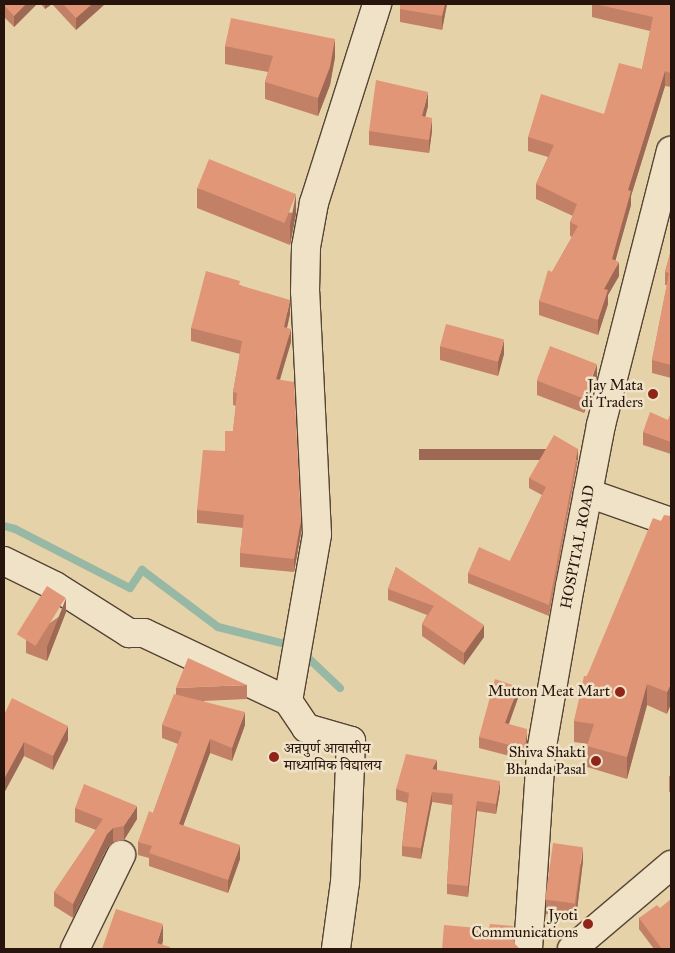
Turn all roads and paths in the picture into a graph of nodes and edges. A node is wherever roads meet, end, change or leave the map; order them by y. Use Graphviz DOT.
graph roads {
  1 [pos="376,4"];
  2 [pos="671,151"];
  3 [pos="588,493"];
  4 [pos="671,522"];
  5 [pos="4,560"];
  6 [pos="288,701"];
  7 [pos="121,854"];
  8 [pos="671,865"];
  9 [pos="75,949"];
  10 [pos="336,949"];
  11 [pos="528,949"];
  12 [pos="572,949"];
  1 -- 6 [label="street"];
  2 -- 3 [label="street, HOSPITAL ROAD"];
  3 -- 4 [label="street"];
  3 -- 11 [label="street, HOSPITAL ROAD"];
  5 -- 6 [label="street"];
  6 -- 10 [label="street"];
  7 -- 9 [label="street"];
  8 -- 12 [label="street"];
}
